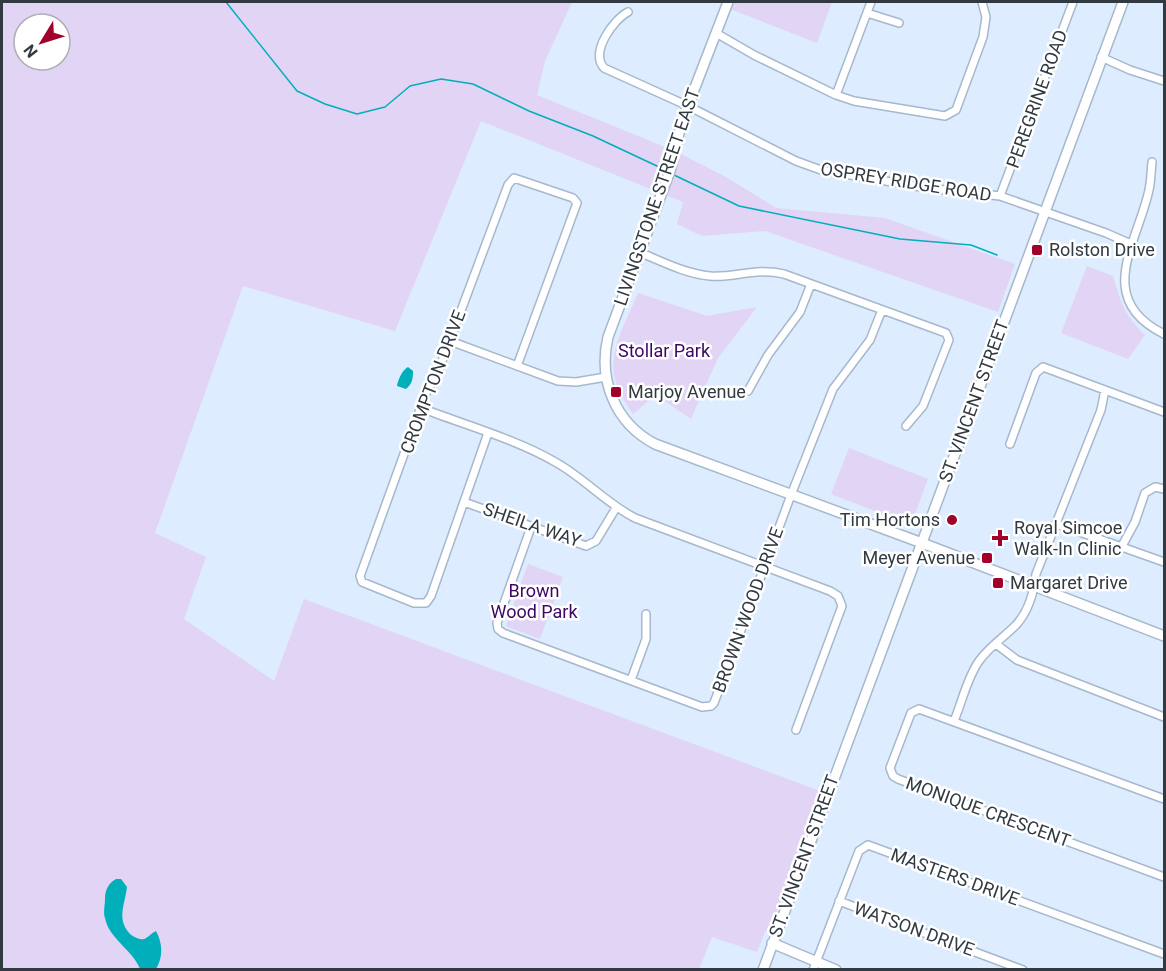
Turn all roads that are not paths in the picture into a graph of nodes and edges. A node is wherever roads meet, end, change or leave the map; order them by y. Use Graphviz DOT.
graph roads {
  1 [pos="728,2"];
  2 [pos="871,2"];
  3 [pos="982,2"];
  4 [pos="1073,2"];
  5 [pos="1123,2"];
  6 [pos="628,12"];
  7 [pos="867,13"];
  8 [pos="899,23"];
  9 [pos="716,33"];
  10 [pos="1101,57"];
  11 [pos="1164,81"];
  12 [pos="836,95"];
  13 [pos="688,106"];
  14 [pos="1152,162"];
  15 [pos="1000,196"];
  16 [pos="1044,212"];
  17 [pos="1131,244"];
  18 [pos="639,252"];
  19 [pos="810,284"];
  20 [pos="882,310"];
  21 [pos="1164,334"];
  22 [pos="450,341"];
  23 [pos="517,366"];
  24 [pos="606,377"];
  25 [pos="1105,390"];
  26 [pos="748,391"];
  27 [pos="421,408"];
  28 [pos="1164,411"];
  29 [pos="906,426"];
  30 [pos="488,433"];
  31 [pos="1010,444"];
  32 [pos="1164,489"];
  33 [pos="791,495"];
  34 [pos="464,502"];
  35 [pos="616,508"];
  36 [pos="1057,524"];
  37 [pos="531,527"];
  38 [pos="922,543"];
  39 [pos="1122,546"];
  40 [pos="1164,562"];
  41 [pos="764,567"];
  42 [pos="1034,586"];
  43 [pos="646,614"];
  44 [pos="1164,636"];
  45 [pos="996,644"];
  46 [pos="631,680"];
  47 [pos="1164,717"];
  48 [pos="954,721"];
  49 [pos="796,730"];
  50 [pos="1164,799"];
  51 [pos="1164,878"];
  52 [pos="839,901"];
  53 [pos="772,943"];
  54 [pos="1164,954"];
  55 [pos="815,966"];
  56 [pos="763,969"];
  57 [pos="836,969"];
  58 [pos="1023,969"];
  1 -- 9 [label="street, LIVINGSTONE STREET EAST"];
  2 -- 7 [label="street"];
  3 -- 12 [label="street"];
  4 -- 15 [label="street, PEREGRINE ROAD"];
  5 -- 10 [label="street, ST. VINCENT STREET"];
  6 -- 13 [label="street, OSPREY RIDGE ROAD"];
  7 -- 8 [label="street"];
  7 -- 12 [label="street"];
  9 -- 12 [label="street"];
  9 -- 13 [label="street, LIVINGSTONE STREET EAST"];
  10 -- 11 [label="street"];
  10 -- 16 [label="street, ST. VINCENT STREET"];
  13 -- 15 [label="street, OSPREY RIDGE ROAD"];
  13 -- 18 [label="street, LIVINGSTONE STREET EAST"];
  14 -- 17 [label="street"];
  15 -- 16 [label="street, OSPREY RIDGE ROAD"];
  16 -- 17 [label="street"];
  16 -- 38 [label="street, ST. VINCENT STREET"];
  17 -- 21 [label="street"];
  18 -- 19 [label="street"];
  18 -- 24 [label="street, LIVINGSTONE STREET EAST"];
  19 -- 20 [label="street"];
  19 -- 26 [label="street"];
  20 -- 29 [label="street"];
  20 -- 33 [label="street, BROWN WOOD DRIVE"];
  22 -- 23 [label="street"];
  22 -- 23 [label="street, CROMPTON DRIVE"];
  22 -- 27 [label="street, CROMPTON DRIVE"];
  23 -- 24 [label="street"];
  24 -- 33 [label="street, LIVINGSTONE STREET EAST"];
  25 -- 28 [label="street"];
  25 -- 31 [label="street"];
  25 -- 36 [label="street"];
  27 -- 30 [label="street"];
  27 -- 34 [label="street, CROMPTON DRIVE"];
  30 -- 34 [label="street, CROMPTON DRIVE"];
  30 -- 35 [label="street"];
  32 -- 39 [label="street"];
  33 -- 38 [label="street, LIVINGSTONE STREET EAST"];
  33 -- 41 [label="street, BROWN WOOD DRIVE"];
  34 -- 37 [label="street, SHEILA WAY"];
  35 -- 37 [label="street, SHEILA WAY"];
  35 -- 41 [label="street"];
  36 -- 39 [label="street"];
  36 -- 42 [label="street"];
  37 -- 46 [label="street, BROWN WOOD DRIVE"];
  38 -- 42 [label="street, LIVINGSTONE STREET EAST"];
  38 -- 53 [label="street, ST. VINCENT STREET"];
  39 -- 40 [label="street"];
  41 -- 46 [label="street, BROWN WOOD DRIVE"];
  41 -- 49 [label="street"];
  42 -- 44 [label="street, LIVINGSTONE STREET EAST"];
  42 -- 45 [label="street"];
  43 -- 46 [label="street"];
  45 -- 47 [label="street"];
  45 -- 48 [label="street"];
  48 -- 50 [label="street, MONIQUE CRESCENT"];
  48 -- 51 [label="street, MONIQUE CRESCENT"];
  52 -- 54 [label="street, MASTERS DRIVE"];
  52 -- 55 [label="street, MASTERS DRIVE"];
  52 -- 58 [label="street, WATSON DRIVE"];
  53 -- 55 [label="street"];
  53 -- 56 [label="street, ST. VINCENT STREET"];
  55 -- 57 [label="street"];
}
